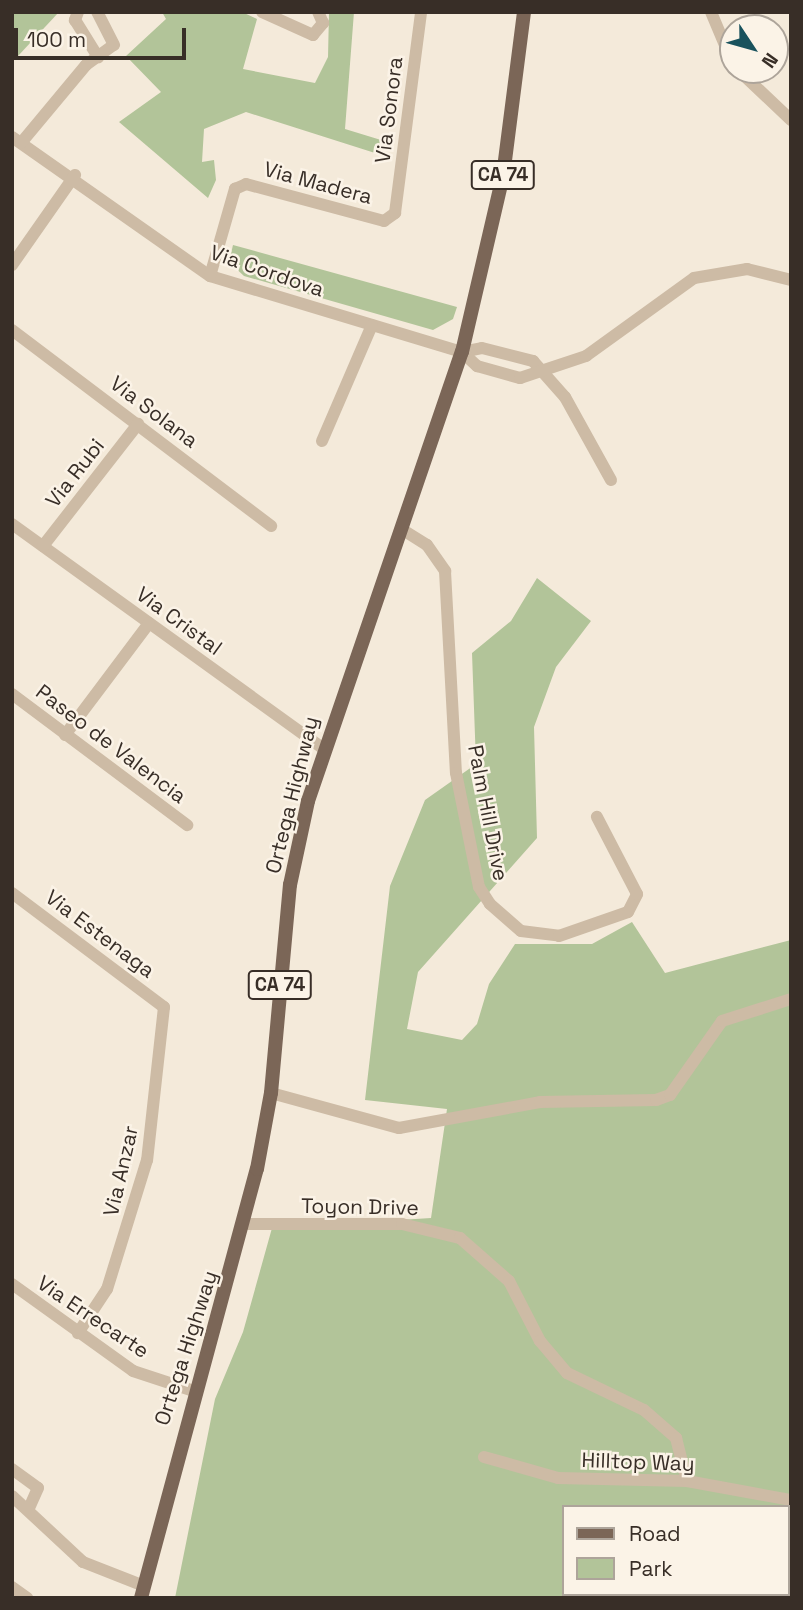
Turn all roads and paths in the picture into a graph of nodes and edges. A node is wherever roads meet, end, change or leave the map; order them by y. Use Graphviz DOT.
graph roads {
  1 [pos="78,12"];
  2 [pos="97,12"];
  3 [pos="262,12"];
  4 [pos="421,12"];
  5 [pos="524,12"];
  6 [pos="711,12"];
  7 [pos="320,13"];
  8 [pos="719,31"];
  9 [pos="98,57"];
  10 [pos="753,84"];
  11 [pos="791,120"];
  12 [pos="17,140"];
  13 [pos="75,175"];
  14 [pos="395,213"];
  15 [pos="12,264"];
  16 [pos="210,276"];
  17 [pos="791,280"];
  18 [pos="372,325"];
  19 [pos="12,330"];
  20 [pos="462,352"];
  21 [pos="546,370"];
  22 [pos="138,424"];
  23 [pos="322,441"];
  24 [pos="611,480"];
  25 [pos="12,524"];
  26 [pos="271,526"];
  27 [pos="403,530"];
  28 [pos="43,546"];
  29 [pos="149,623"];
  30 [pos="12,694"];
  31 [pos="65,735"];
  32 [pos="323,748"];
  33 [pos="597,817"];
  34 [pos="187,825"];
  35 [pos="12,893"];
  36 [pos="791,999"];
  37 [pos="164,1007"];
  38 [pos="271,1093"];
  39 [pos="246,1224"];
  40 [pos="12,1284"];
  41 [pos="78,1333"];
  42 [pos="194,1391"];
  43 [pos="484,1457"];
  44 [pos="12,1469"];
  45 [pos="687,1480"];
  46 [pos="12,1496"];
  47 [pos="791,1500"];
  48 [pos="29,1508"];
  49 [pos="12,1587"];
  50 [pos="142,1592"];
  51 [pos="27,1598"];
  1 -- 9 [label="street"];
  2 -- 9 [label="street"];
  3 -- 7 [label="street"];
  4 -- 14 [label="street, Via Sonora"];
  5 -- 20 [label="main road, Ortega Highway / CA 74"];
  6 -- 8 [label="street"];
  9 -- 12 [label="street"];
  10 -- 11 [label="street"];
  12 -- 13 [label="street, Via Cordova"];
  13 -- 15 [label="street"];
  13 -- 16 [label="street, Via Cordova"];
  14 -- 16 [label="street, Via Madera"];
  16 -- 18 [label="street, Via Cordova"];
  17 -- 21 [label="street"];
  18 -- 20 [label="street, Via Cordova"];
  18 -- 23 [label="street"];
  19 -- 22 [label="street, Via Solana"];
  20 -- 21 [label="street"];
  20 -- 21 [label="street"];
  20 -- 27 [label="main road, Ortega Highway / CA 74"];
  21 -- 24 [label="street"];
  22 -- 26 [label="street, Via Solana"];
  22 -- 28 [label="street, Via Rubi"];
  25 -- 28 [label="street, Via Cristal"];
  27 -- 32 [label="main road, Ortega Highway / CA 74"];
  27 -- 33 [label="street, Palm Hill Drive"];
  28 -- 29 [label="street, Via Cristal"];
  29 -- 31 [label="street"];
  29 -- 32 [label="street, Via Cristal"];
  30 -- 31 [label="street, Paseo de Valencia"];
  31 -- 34 [label="street, Paseo de Valencia"];
  32 -- 38 [label="main road, Ortega Highway / CA 74"];
  35 -- 37 [label="street, Via Estenaga"];
  36 -- 38 [label="street"];
  37 -- 41 [label="street, Via Anzar"];
  38 -- 39 [label="main road, Ortega Highway / CA 74"];
  39 -- 42 [label="main road, Ortega Highway / CA 74"];
  39 -- 45 [label="street, Toyon Drive"];
  40 -- 41 [label="street, Via Errecarte"];
  41 -- 42 [label="street, Via Errecarte"];
  42 -- 50 [label="main road, Ortega Highway / CA 74"];
  43 -- 45 [label="street, Hilltop Way"];
  44 -- 48 [label="street"];
  45 -- 47 [label="street, Hilltop Way"];
  46 -- 48 [label="street"];
  48 -- 50 [label="street"];
  49 -- 51 [label="street"];
}
